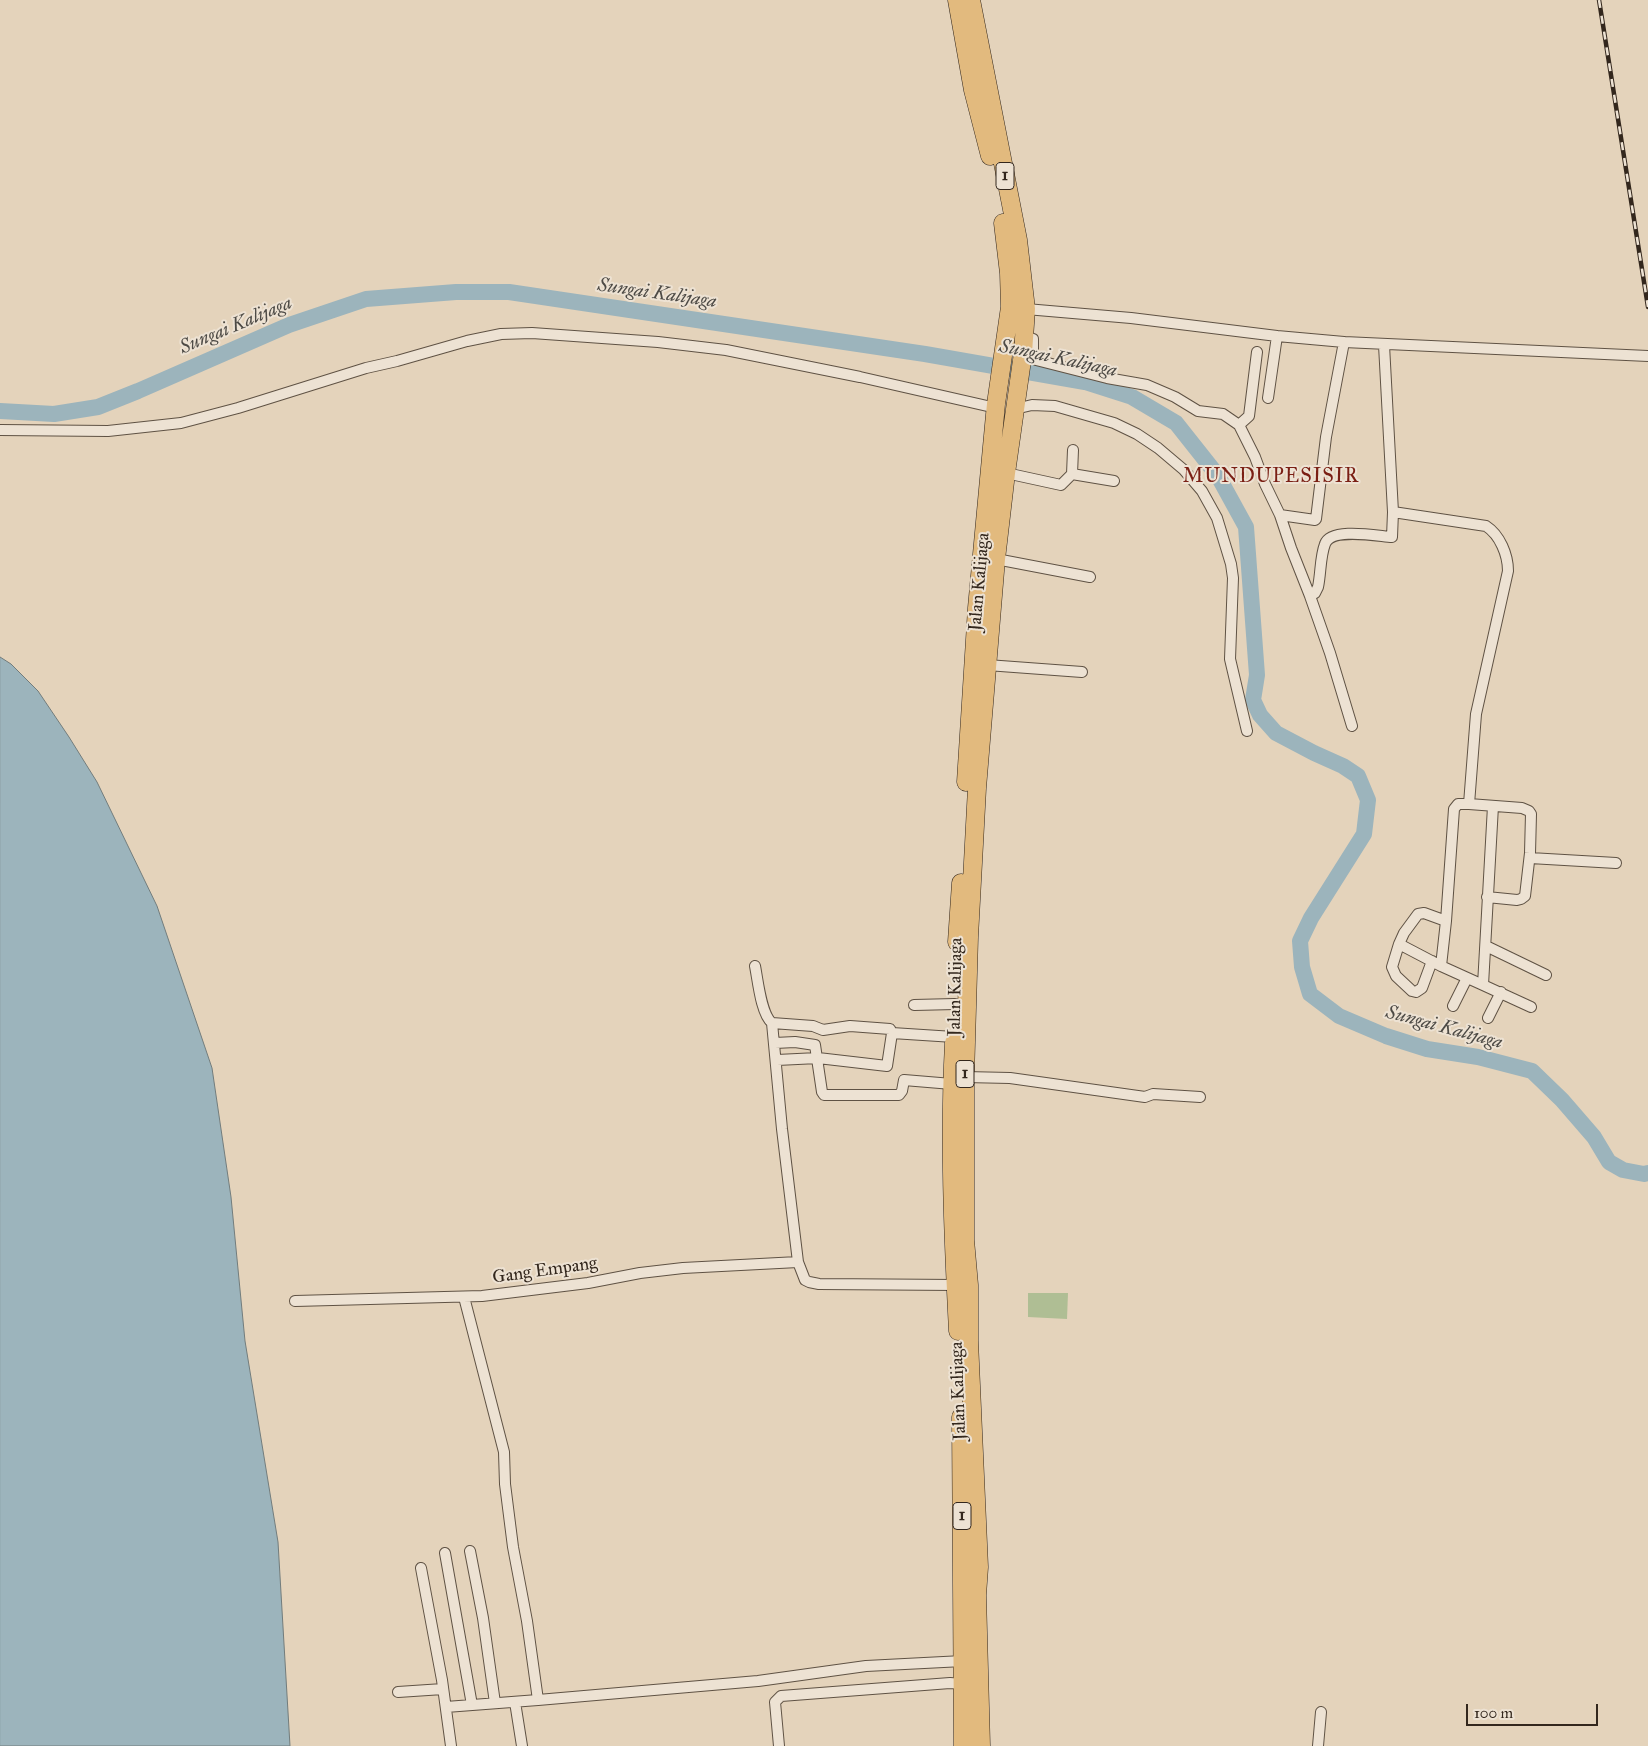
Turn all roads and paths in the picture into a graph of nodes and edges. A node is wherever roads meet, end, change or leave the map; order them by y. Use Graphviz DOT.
graph roads {
  1 [pos="957,0"];
  2 [pos="971,0"];
  3 [pos="1026,309"];
  4 [pos="1277,336"];
  5 [pos="1344,342"];
  6 [pos="1024,345"];
  7 [pos="1384,345"];
  8 [pos="1257,352"];
  9 [pos="1648,356"];
  10 [pos="1268,398"];
  11 [pos="1015,406"];
  12 [pos="996,407"];
  13 [pos="1238,425"];
  14 [pos="0,430"];
  15 [pos="1073,450"];
  16 [pos="1006,473"];
  17 [pos="1072,474"];
  18 [pos="1114,481"];
  19 [pos="1393,512"];
  20 [pos="1280,515"];
  21 [pos="996,559"];
  22 [pos="1090,577"];
  23 [pos="1310,596"];
  24 [pos="987,665"];
  25 [pos="1082,672"];
  26 [pos="1352,726"];
  27 [pos="1247,731"];
  28 [pos="1469,804"];
  29 [pos="1493,806"];
  30 [pos="1530,858"];
  31 [pos="1616,863"];
  32 [pos="1487,897"];
  33 [pos="1446,921"];
  34 [pos="1399,944"];
  35 [pos="1486,946"];
  36 [pos="1437,963"];
  37 [pos="755,966"];
  38 [pos="1546,976"];
  39 [pos="1467,978"];
  40 [pos="1483,985"];
  41 [pos="1501,992"];
  42 [pos="955,1004"];
  43 [pos="914,1005"];
  44 [pos="1453,1006"];
  45 [pos="1531,1006"];
  46 [pos="1488,1018"];
  47 [pos="772,1023"];
  48 [pos="892,1033"];
  49 [pos="954,1037"];
  50 [pos="774,1043"];
  51 [pos="818,1058"];
  52 [pos="777,1060"];
  53 [pos="958,1080"];
  54 [pos="1200,1097"];
  55 [pos="798,1262"];
  56 [pos="956,1285"];
  57 [pos="464,1297"];
  58 [pos="295,1301"];
  59 [pos="470,1551"];
  60 [pos="445,1553"];
  61 [pos="421,1568"];
  62 [pos="962,1661"];
  63 [pos="962,1684"];
  64 [pos="443,1689"];
  65 [pos="398,1692"];
  66 [pos="538,1700"];
  67 [pos="515,1702"];
  68 [pos="495,1703"];
  69 [pos="472,1705"];
  70 [pos="446,1708"];
  71 [pos="1321,1712"];
  72 [pos="980,1717"];
  73 [pos="962,1719"];
  74 [pos="451,1746"];
  75 [pos="522,1746"];
  76 [pos="779,1746"];
  77 [pos="963,1746"];
  78 [pos="981,1746"];
  79 [pos="1318,1746"];
  1 -- 12 [label="highway, Jalan Kalijaga / 1"];
  2 -- 3 [label="highway, 1"];
  3 -- 4 [label="street"];
  3 -- 6 [label="highway, 1"];
  4 -- 5 [label="street"];
  4 -- 10 [label="street"];
  5 -- 7 [label="street"];
  5 -- 20 [label="street"];
  6 -- 11 [label="highway, Jalan Kalijaga / 1"];
  6 -- 13 [label="street"];
  7 -- 9 [label="street"];
  7 -- 19 [label="street"];
  8 -- 13 [label="street"];
  11 -- 16 [label="highway, Jalan Kalijaga / 1"];
  11 -- 27 [label="street"];
  12 -- 14 [label="street"];
  12 -- 42 [label="highway, Jalan Kalijaga / 1"];
  13 -- 20 [label="street"];
  15 -- 17 [label="street"];
  16 -- 17 [label="street"];
  16 -- 21 [label="highway, Jalan Kalijaga / 1"];
  17 -- 18 [label="street"];
  19 -- 23 [label="street"];
  19 -- 28 [label="street"];
  20 -- 23 [label="street"];
  21 -- 22 [label="street"];
  21 -- 24 [label="highway, Jalan Kalijaga / 1"];
  23 -- 26 [label="street"];
  24 -- 25 [label="street"];
  24 -- 53 [label="highway, Jalan Kalijaga / 1"];
  28 -- 29 [label="street"];
  28 -- 33 [label="street"];
  29 -- 30 [label="street"];
  29 -- 32 [label="street"];
  30 -- 31 [label="street"];
  30 -- 32 [label="street"];
  32 -- 35 [label="street"];
  33 -- 34 [label="street"];
  33 -- 36 [label="street"];
  34 -- 36 [label="street"];
  34 -- 36 [label="street"];
  35 -- 38 [label="street"];
  35 -- 40 [label="street"];
  36 -- 39 [label="street"];
  37 -- 47 [label="street"];
  39 -- 40 [label="street"];
  39 -- 44 [label="street"];
  40 -- 41 [label="street"];
  41 -- 45 [label="street"];
  41 -- 46 [label="street"];
  42 -- 43 [label="street"];
  42 -- 49 [label="highway, Jalan Kalijaga / 1"];
  47 -- 48 [label="street"];
  47 -- 50 [label="street"];
  48 -- 49 [label="street"];
  48 -- 51 [label="street"];
  49 -- 53 [label="highway, Jalan Kalijaga / 1"];
  50 -- 51 [label="street"];
  50 -- 52 [label="street"];
  51 -- 52 [label="street"];
  51 -- 53 [label="street"];
  52 -- 55 [label="street"];
  53 -- 54 [label="street"];
  53 -- 56 [label="highway, Jalan Kalijaga / 1"];
  53 -- 72 [label="highway, Jalan Kalijaga / 1"];
  55 -- 56 [label="street"];
  55 -- 57 [label="street, Gang Empang"];
  56 -- 62 [label="highway, Jalan Kalijaga / 1"];
  57 -- 58 [label="street, Gang Empang"];
  57 -- 66 [label="street"];
  59 -- 68 [label="street"];
  60 -- 69 [label="street"];
  61 -- 64 [label="street"];
  62 -- 63 [label="highway, Jalan Kalijaga / 1"];
  62 -- 66 [label="street"];
  63 -- 73 [label="highway, Jalan Kalijaga / 1"];
  63 -- 76 [label="street"];
  64 -- 65 [label="street"];
  64 -- 70 [label="street"];
  66 -- 67 [label="street"];
  67 -- 68 [label="street"];
  67 -- 75 [label="street"];
  68 -- 69 [label="street"];
  69 -- 70 [label="street"];
  70 -- 74 [label="street"];
  71 -- 79 [label="street"];
  72 -- 73 [label="highway"];
  72 -- 78 [label="highway, Jalan Kalijaga / 1"];
  73 -- 77 [label="highway, Jalan Kalijaga / 1"];
}
